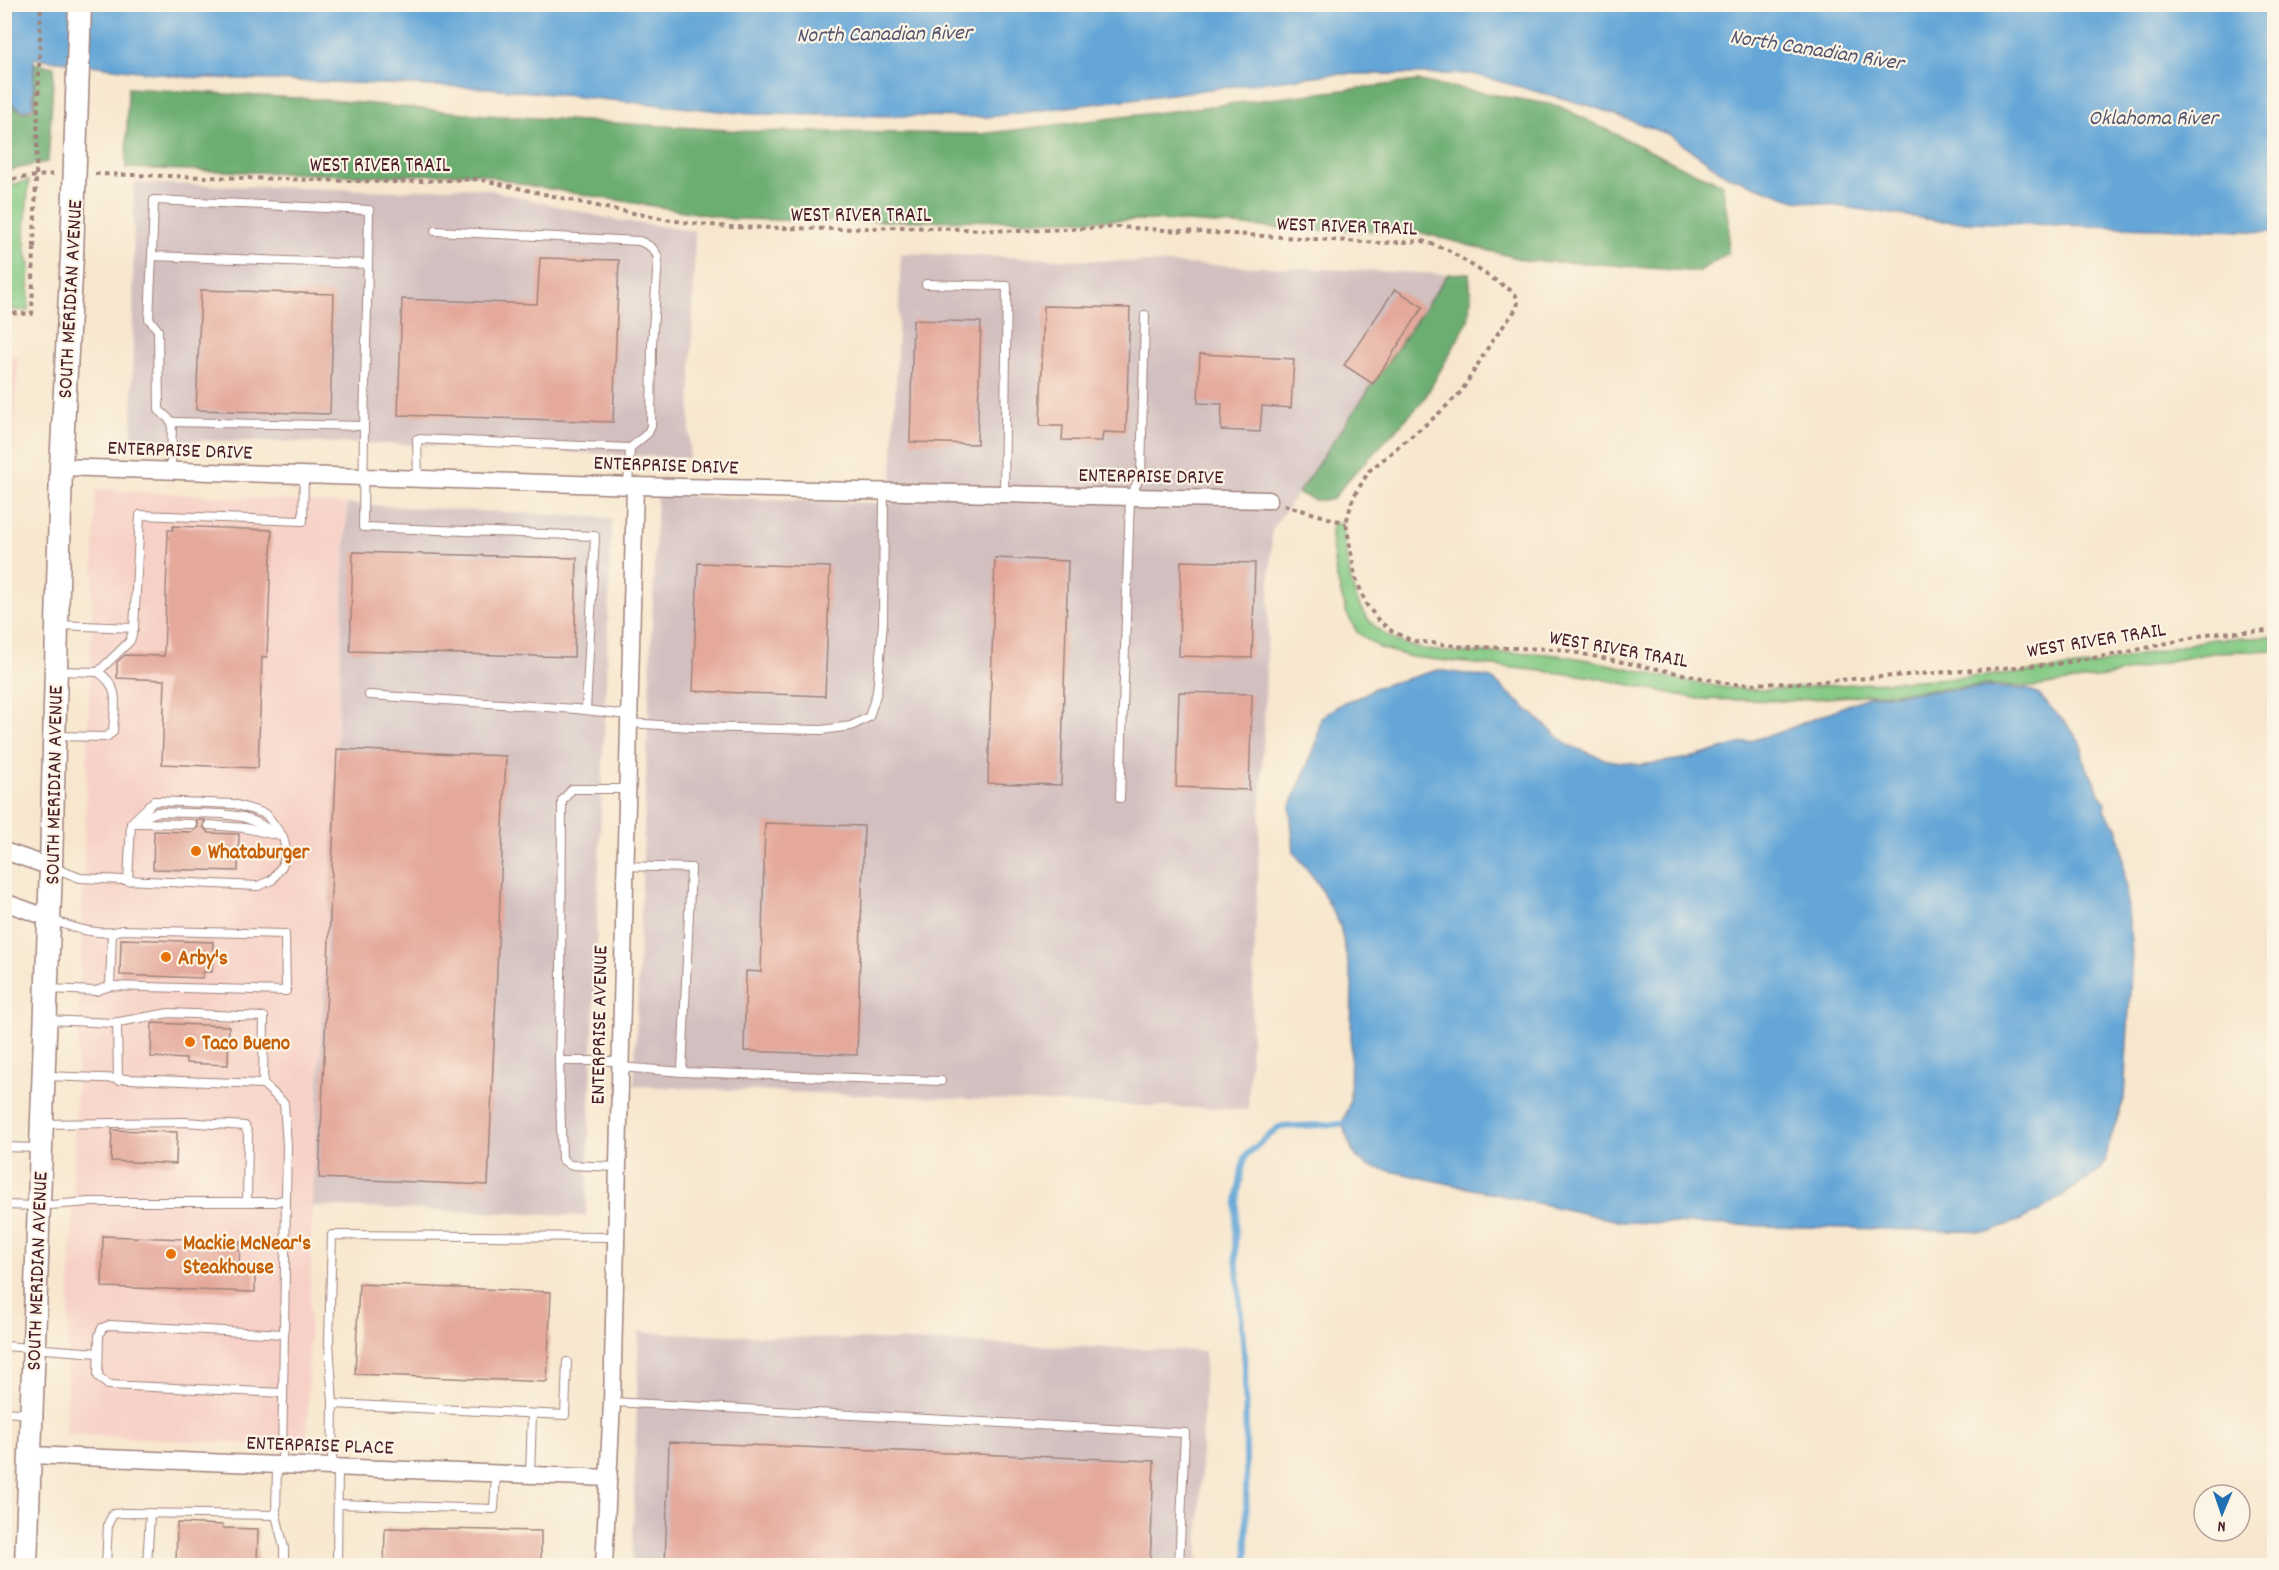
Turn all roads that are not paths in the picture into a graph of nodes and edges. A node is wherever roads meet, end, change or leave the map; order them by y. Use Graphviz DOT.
graph roads {
  1 [pos="80,4"];
  2 [pos="435,231"];
  3 [pos="152,256"];
  4 [pos="368,264"];
  5 [pos="926,284"];
  6 [pos="1145,315"];
  7 [pos="172,422"];
  8 [pos="364,426"];
  9 [pos="630,448"];
  10 [pos="61,467"];
  11 [pos="171,471"];
  12 [pos="304,475"];
  13 [pos="364,477"];
  14 [pos="418,479"];
  15 [pos="632,486"];
  16 [pos="884,492"];
  17 [pos="1004,494"];
  18 [pos="1130,497"];
  19 [pos="1269,500"];
  20 [pos="57,626"];
  21 [pos="134,628"];
  22 [pos="55,671"];
  23 [pos="98,672"];
  24 [pos="369,695"];
  25 [pos="586,710"];
  26 [pos="628,719"];
  27 [pos="54,736"];
  28 [pos="626,789"];
  29 [pos="1120,798"];
  30 [pos="131,823"];
  31 [pos="192,824"];
  32 [pos="209,825"];
  33 [pos="283,837"];
  34 [pos="4,851"];
  35 [pos="624,866"];
  36 [pos="51,867"];
  37 [pos="128,882"];
  38 [pos="4,902"];
  39 [pos="49,918"];
  40 [pos="112,933"];
  41 [pos="110,986"];
  42 [pos="46,989"];
  43 [pos="45,1020"];
  44 [pos="117,1022"];
  45 [pos="559,1061"];
  46 [pos="620,1064"];
  47 [pos="682,1072"];
  48 [pos="42,1075"];
  49 [pos="118,1080"];
  50 [pos="941,1081"];
  51 [pos="263,1084"];
  52 [pos="41,1124"];
  53 [pos="4,1147"];
  54 [pos="40,1148"];
  55 [pos="617,1167"];
  56 [pos="286,1199"];
  57 [pos="247,1202"];
  58 [pos="4,1205"];
  59 [pos="38,1206"];
  60 [pos="615,1238"];
  61 [pos="284,1334"];
  62 [pos="4,1346"];
  63 [pos="33,1348"];
  64 [pos="98,1353"];
  65 [pos="567,1362"];
  66 [pos="283,1393"];
  67 [pos="612,1402"];
  68 [pos="333,1404"];
  69 [pos="4,1412"];
  70 [pos="31,1414"];
  71 [pos="532,1414"];
  72 [pos="29,1455"];
  73 [pos="279,1465"];
  74 [pos="335,1467"];
  75 [pos="496,1473"];
  76 [pos="530,1475"];
  77 [pos="609,1478"];
  78 [pos="338,1504"];
  79 [pos="150,1513"];
  80 [pos="276,1515"];
  81 [pos="26,1566"];
  82 [pos="106,1566"];
  83 [pos="147,1566"];
  84 [pos="284,1566"];
  85 [pos="337,1566"];
  86 [pos="604,1566"];
  87 [pos="1179,1566"];
  1 -- 10 [label="main road, SOUTH MERIDIAN AVENUE, bridge"];
  2 -- 9 [label="lane"];
  3 -- 4 [label="lane"];
  3 -- 4 [label="lane"];
  3 -- 7 [label="lane"];
  4 -- 8 [label="lane"];
  5 -- 17 [label="lane"];
  6 -- 18 [label="lane"];
  7 -- 8 [label="lane"];
  7 -- 11 [label="lane"];
  8 -- 13 [label="lane"];
  9 -- 14 [label="lane"];
  9 -- 15 [label="lane"];
  10 -- 11 [label="street, ENTERPRISE DRIVE"];
  10 -- 20 [label="main road, SOUTH MERIDIAN AVENUE"];
  11 -- 12 [label="street, ENTERPRISE DRIVE"];
  12 -- 13 [label="street, ENTERPRISE DRIVE"];
  12 -- 21 [label="lane"];
  13 -- 14 [label="street, ENTERPRISE DRIVE"];
  13 -- 25 [label="lane"];
  14 -- 15 [label="street, ENTERPRISE DRIVE"];
  15 -- 16 [label="street, ENTERPRISE DRIVE"];
  15 -- 26 [label="street, ENTERPRISE AVENUE"];
  16 -- 17 [label="street, ENTERPRISE DRIVE"];
  16 -- 26 [label="lane"];
  17 -- 18 [label="street, ENTERPRISE DRIVE"];
  18 -- 19 [label="street, ENTERPRISE DRIVE"];
  18 -- 29 [label="lane"];
  20 -- 21 [label="lane"];
  20 -- 22 [label="main road, SOUTH MERIDIAN AVENUE"];
  21 -- 23 [label="lane"];
  22 -- 23 [label="lane"];
  22 -- 27 [label="main road, SOUTH MERIDIAN AVENUE"];
  23 -- 27 [label="lane"];
  24 -- 25 [label="lane"];
  25 -- 26 [label="lane"];
  26 -- 28 [label="street, ENTERPRISE AVENUE"];
  27 -- 36 [label="main road, SOUTH MERIDIAN AVENUE"];
  28 -- 35 [label="street, ENTERPRISE AVENUE"];
  28 -- 45 [label="lane"];
  30 -- 31 [label="lane"];
  30 -- 33 [label="lane"];
  30 -- 37 [label="lane"];
  32 -- 33 [label="lane"];
  33 -- 37 [label="lane"];
  34 -- 36 [label="street"];
  35 -- 46 [label="street, ENTERPRISE AVENUE"];
  35 -- 47 [label="lane"];
  36 -- 37 [label="lane"];
  36 -- 39 [label="main road, SOUTH MERIDIAN AVENUE"];
  38 -- 39 [label="street"];
  39 -- 40 [label="lane"];
  39 -- 42 [label="main road, SOUTH MERIDIAN AVENUE"];
  40 -- 41 [label="lane"];
  40 -- 41 [label="lane"];
  41 -- 42 [label="lane"];
  42 -- 43 [label="main road, SOUTH MERIDIAN AVENUE"];
  43 -- 44 [label="lane"];
  43 -- 48 [label="main road, SOUTH MERIDIAN AVENUE"];
  44 -- 49 [label="lane"];
  44 -- 51 [label="lane"];
  45 -- 46 [label="lane"];
  45 -- 55 [label="lane"];
  46 -- 47 [label="lane"];
  46 -- 55 [label="street, ENTERPRISE AVENUE"];
  47 -- 50 [label="lane"];
  48 -- 49 [label="lane"];
  48 -- 52 [label="main road, SOUTH MERIDIAN AVENUE"];
  49 -- 51 [label="lane"];
  51 -- 56 [label="lane"];
  52 -- 54 [label="main road, SOUTH MERIDIAN AVENUE"];
  52 -- 57 [label="lane"];
  53 -- 54 [label="lane"];
  54 -- 59 [label="main road, SOUTH MERIDIAN AVENUE"];
  55 -- 60 [label="street, ENTERPRISE AVENUE"];
  56 -- 57 [label="lane"];
  56 -- 61 [label="lane"];
  57 -- 59 [label="lane"];
  58 -- 59 [label="lane"];
  59 -- 63 [label="main road, SOUTH MERIDIAN AVENUE"];
  60 -- 67 [label="street, ENTERPRISE AVENUE"];
  60 -- 68 [label="lane"];
  61 -- 64 [label="lane"];
  61 -- 66 [label="lane"];
  62 -- 63 [label="lane"];
  63 -- 64 [label="lane"];
  63 -- 70 [label="main road, SOUTH MERIDIAN AVENUE"];
  64 -- 66 [label="lane"];
  65 -- 71 [label="lane"];
  66 -- 73 [label="lane"];
  67 -- 77 [label="street, ENTERPRISE AVENUE"];
  67 -- 87 [label="lane"];
  68 -- 71 [label="lane"];
  68 -- 74 [label="lane"];
  69 -- 70 [label="lane"];
  70 -- 72 [label="main road, SOUTH MERIDIAN AVENUE"];
  71 -- 76 [label="lane"];
  72 -- 73 [label="street, ENTERPRISE PLACE"];
  72 -- 81 [label="main road, SOUTH MERIDIAN AVENUE"];
  73 -- 74 [label="street, ENTERPRISE PLACE"];
  73 -- 80 [label="lane"];
  74 -- 75 [label="street, ENTERPRISE PLACE"];
  74 -- 78 [label="lane"];
  75 -- 76 [label="street, ENTERPRISE PLACE"];
  75 -- 78 [label="lane"];
  76 -- 77 [label="street, ENTERPRISE PLACE"];
  77 -- 86 [label="street, ENTERPRISE AVENUE"];
  78 -- 85 [label="lane"];
  79 -- 80 [label="lane"];
  79 -- 82 [label="lane"];
  79 -- 83 [label="lane"];
  80 -- 84 [label="lane"];
}
